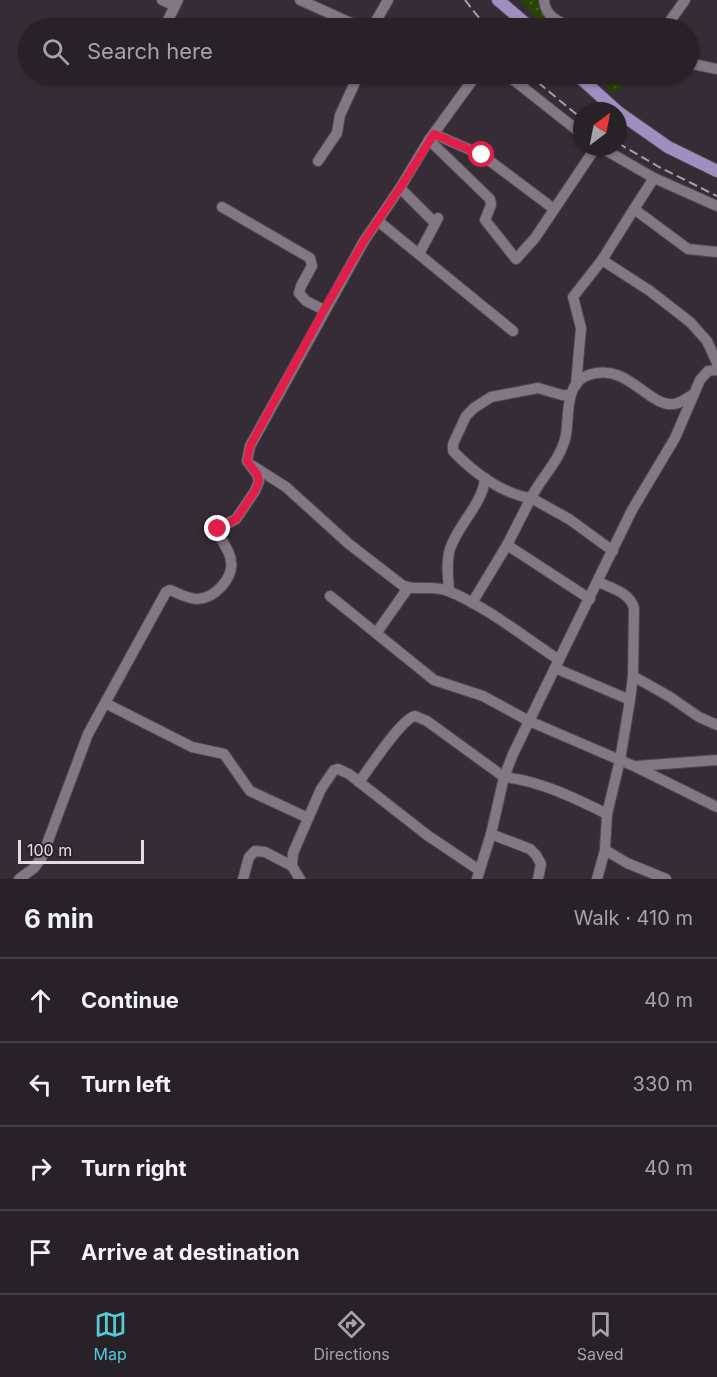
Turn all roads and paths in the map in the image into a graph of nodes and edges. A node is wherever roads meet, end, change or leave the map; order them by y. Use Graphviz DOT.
graph roads {
  1 [pos="162,0"];
  2 [pos="300,0"];
  3 [pos="388,0"];
  4 [pos="498,0"];
  5 [pos="544,0"];
  6 [pos="685,0"];
  7 [pos="176,3"];
  8 [pos="169,18"];
  9 [pos="340,18"];
  10 [pos="378,18"];
  11 [pos="519,18"];
  12 [pos="553,18"];
  13 [pos="672,18"];
  14 [pos="699,65"];
  15 [pos="717,69"];
  16 [pos="354,84"];
  17 [pos="470,84"];
  18 [pos="519,84"];
  19 [pos="587,84"];
  20 [pos="608,102"];
  21 [pos="627,117"];
  22 [pos="573,127"];
  23 [pos="431,137"];
  24 [pos="592,156"];
  25 [pos="614,156"];
  26 [pos="318,161"];
  27 [pos="717,171"];
  28 [pos="654,178"];
  29 [pos="400,188"];
  30 [pos="717,206"];
  31 [pos="222,207"];
  32 [pos="554,209"];
  33 [pos="634,209"];
  34 [pos="378,221"];
  35 [pos="717,252"];
  36 [pos="419,255"];
  37 [pos="602,260"];
  38 [pos="324,310"];
  39 [pos="513,331"];
  40 [pos="717,363"];
  41 [pos="717,370"];
  42 [pos="574,390"];
  43 [pos="694,394"];
  44 [pos="252,466"];
  45 [pos="485,478"];
  46 [pos="531,498"];
  47 [pos="507,544"];
  48 [pos="613,551"];
  49 [pos="598,582"];
  50 [pos="408,588"];
  51 [pos="449,591"];
  52 [pos="330,596"];
  53 [pos="590,599"];
  54 [pos="472,603"];
  55 [pos="377,632"];
  56 [pos="557,664"];
  57 [pos="633,676"];
  58 [pos="630,700"];
  59 [pos="105,703"];
  60 [pos="529,721"];
  61 [pos="717,725"];
  62 [pos="620,760"];
  63 [pos="717,760"];
  64 [pos="636,766"];
  65 [pos="504,777"];
  66 [pos="359,782"];
  67 [pos="717,807"];
  68 [pos="607,814"];
  69 [pos="308,818"];
  70 [pos="491,834"];
  71 [pos="605,850"];
  72 [pos="292,867"];
  73 [pos="478,874"];
  74 [pos="19,879"];
  75 [pos="243,879"];
  76 [pos="300,879"];
  77 [pos="538,879"];
  78 [pos="597,879"];
  79 [pos="666,879"];
  1 -- 7 [label="street"];
  2 -- 9 [label="street"];
  3 -- 10 [label="street"];
  4 -- 11 [label="main road"];
  5 -- 12 [label="street"];
  6 -- 13 [label="street"];
  7 -- 8 [label="street"];
  14 -- 15 [label="street"];
  16 -- 26 [label="street"];
  17 -- 23 [label="street"];
  18 -- 22 [label="street"];
  19 -- 20 [label="main road"];
  21 -- 27 [label="main road"];
  23 -- 29 [label="street"];
  23 -- 32 [label="street"];
  23 -- 32 [label="street"];
  24 -- 32 [label="street"];
  25 -- 28 [label="street"];
  28 -- 30 [label="street"];
  28 -- 33 [label="street"];
  29 -- 34 [label="street"];
  29 -- 36 [label="street"];
  31 -- 38 [label="street"];
  33 -- 35 [label="street"];
  33 -- 37 [label="street"];
  34 -- 36 [label="street"];
  34 -- 38 [label="street"];
  36 -- 39 [label="street"];
  37 -- 40 [label="street"];
  37 -- 42 [label="street"];
  38 -- 44 [label="street"];
  41 -- 43 [label="street"];
  42 -- 43 [label="street"];
  42 -- 45 [label="street"];
  42 -- 46 [label="street"];
  43 -- 48 [label="street"];
  44 -- 50 [label="street"];
  44 -- 59 [label="street"];
  45 -- 46 [label="street"];
  45 -- 51 [label="street"];
  46 -- 47 [label="street"];
  46 -- 48 [label="street"];
  47 -- 53 [label="street"];
  47 -- 54 [label="street"];
  48 -- 49 [label="street"];
  49 -- 53 [label="street"];
  49 -- 57 [label="street"];
  50 -- 51 [label="street"];
  50 -- 55 [label="street"];
  51 -- 54 [label="street"];
  52 -- 55 [label="street"];
  53 -- 56 [label="street"];
  54 -- 56 [label="street"];
  55 -- 60 [label="street"];
  56 -- 58 [label="street"];
  56 -- 60 [label="street"];
  57 -- 58 [label="street"];
  57 -- 61 [label="street"];
  58 -- 62 [label="street"];
  59 -- 69 [label="street"];
  59 -- 74 [label="street"];
  60 -- 62 [label="street"];
  60 -- 65 [label="street"];
  62 -- 64 [label="street"];
  62 -- 68 [label="street"];
  63 -- 64 [label="street"];
  64 -- 67 [label="street"];
  65 -- 66 [label="street"];
  65 -- 68 [label="street"];
  65 -- 70 [label="street"];
  66 -- 69 [label="street"];
  66 -- 73 [label="street"];
  68 -- 71 [label="street"];
  69 -- 72 [label="street"];
  70 -- 73 [label="street"];
  70 -- 77 [label="street"];
  71 -- 78 [label="street"];
  71 -- 79 [label="street"];
  72 -- 75 [label="street"];
  72 -- 76 [label="street"];
}
